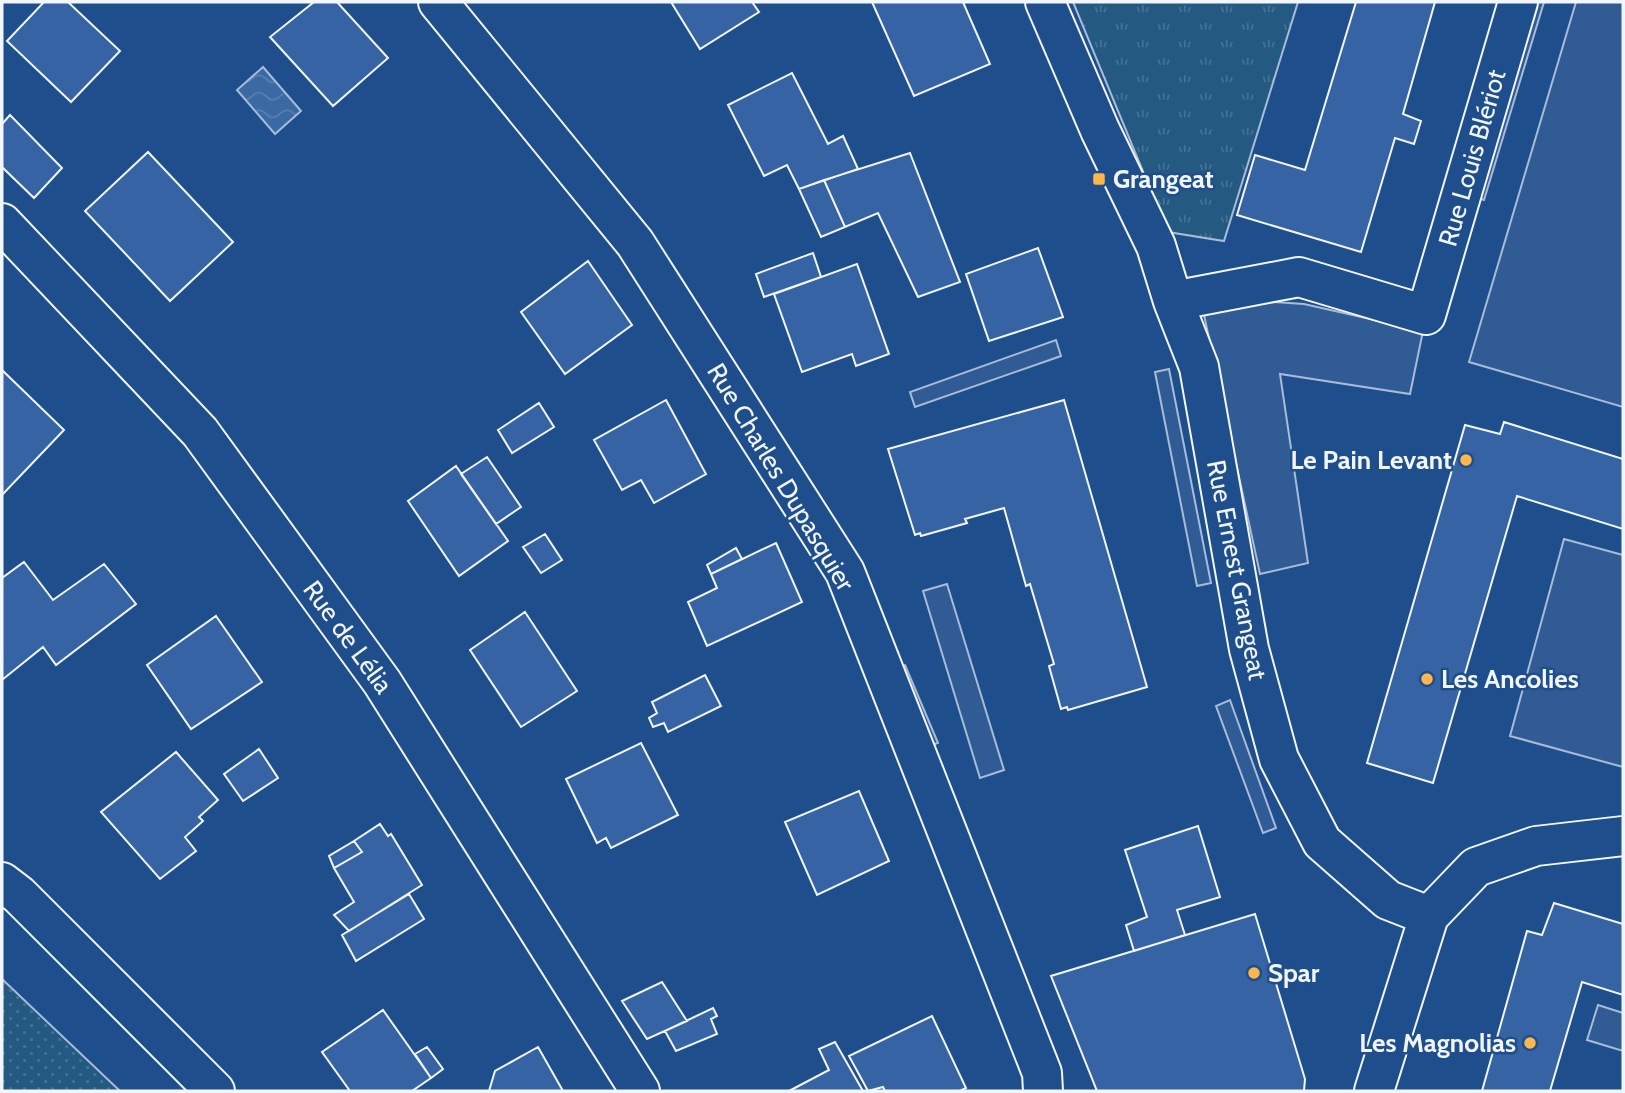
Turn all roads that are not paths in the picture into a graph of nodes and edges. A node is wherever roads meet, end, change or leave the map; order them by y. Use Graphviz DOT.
graph roads {
  1 [pos="438,2"];
  2 [pos="1045,2"];
  3 [pos="1518,2"];
  4 [pos="2,223"];
  5 [pos="1173,301"];
  6 [pos="1623,836"];
  7 [pos="2,882"];
  8 [pos="1429,916"];
  9 [pos="215,1091"];
  10 [pos="640,1091"];
  11 [pos="1043,1091"];
  12 [pos="1374,1091"];
  1 -- 11 [label="street, Rue Charles Dupasquier"];
  2 -- 5 [label="street, Rue Ernest Grangeat"];
  3 -- 5 [label="street, Rue Louis Blériot"];
  4 -- 10 [label="street, Rue de Lélia"];
  5 -- 8 [label="street, Rue Ernest Grangeat"];
  6 -- 8 [label="street"];
  7 -- 9 [label="street"];
  8 -- 12 [label="street"];
}
